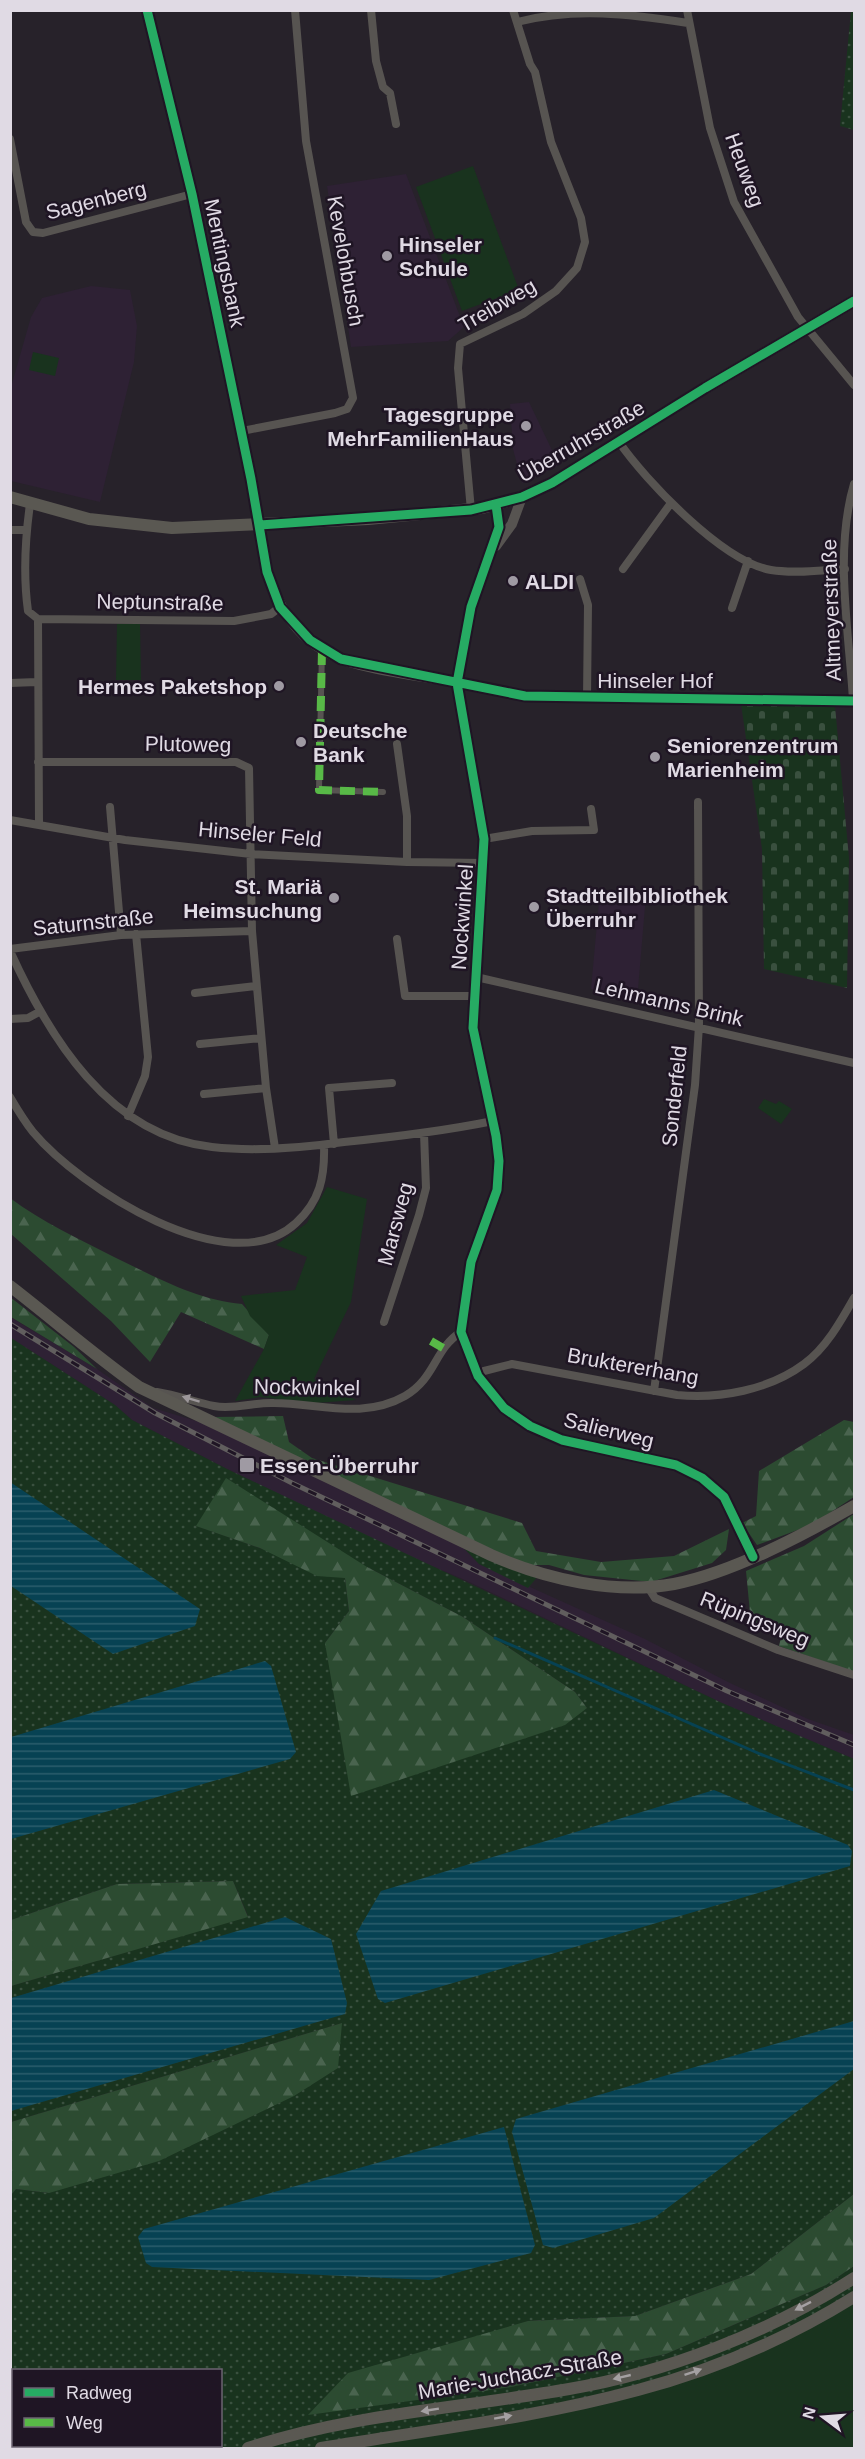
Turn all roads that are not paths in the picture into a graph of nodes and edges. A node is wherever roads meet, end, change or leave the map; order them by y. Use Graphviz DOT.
graph roads {
  1 [pos="147,10"];
  2 [pos="296,10"];
  3 [pos="371,10"];
  4 [pos="513,10"];
  5 [pos="687,10"];
  6 [pos="517,21"];
  7 [pos="688,23"];
  8 [pos="396,124"];
  9 [pos="10,139"];
  10 [pos="192,194"];
  11 [pos="855,300"];
  12 [pos="808,327"];
  13 [pos="855,385"];
  14 [pos="242,432"];
  15 [pos="619,442"];
  16 [pos="855,484"];
  17 [pos="10,497"];
  18 [pos="522,497"];
  19 [pos="671,503"];
  20 [pos="30,504"];
  21 [pos="496,505"];
  22 [pos="471,510"];
  23 [pos="260,525"];
  24 [pos="10,530"];
  25 [pos="26,530"];
  26 [pos="493,548"];
  27 [pos="748,561"];
  28 [pos="624,568"];
  29 [pos="845,569"];
  30 [pos="580,579"];
  31 [pos="280,607"];
  32 [pos="732,608"];
  33 [pos="38,619"];
  34 [pos="322,650"];
  35 [pos="37,682"];
  36 [pos="10,683"];
  37 [pos="458,683"];
  38 [pos="587,698"];
  39 [pos="854,700"];
  40 [pos="397,744"];
  41 [pos="38,762"];
  42 [pos="382,792"];
  43 [pos="698,802"];
  44 [pos="110,807"];
  45 [pos="591,809"];
  46 [pos="10,820"];
  47 [pos="39,824"];
  48 [pos="112,836"];
  49 [pos="484,839"];
  50 [pos="251,854"];
  51 [pos="407,862"];
  52 [pos="484,863"];
  53 [pos="252,930"];
  54 [pos="136,934"];
  55 [pos="121,935"];
  56 [pos="397,939"];
  57 [pos="10,950"];
  58 [pos="476,977"];
  59 [pos="256,986"];
  60 [pos="195,993"];
  61 [pos="474,996"];
  62 [pos="39,1012"];
  63 [pos="10,1019"];
  64 [pos="699,1026"];
  65 [pos="261,1038"];
  66 [pos="200,1044"];
  67 [pos="855,1063"];
  68 [pos="392,1083"];
  69 [pos="266,1088"];
  70 [pos="204,1094"];
  71 [pos="10,1097"];
  72 [pos="128,1116"];
  73 [pos="493,1121"];
  74 [pos="424,1133"];
  75 [pos="334,1144"];
  76 [pos="324,1145"];
  77 [pos="275,1148"];
  78 [pos="10,1286"];
  79 [pos="855,1298"];
  80 [pos="384,1322"];
  81 [pos="461,1332"];
  82 [pos="478,1376"];
  83 [pos="139,1387"];
  84 [pos="654,1390"];
  85 [pos="855,1506"];
  86 [pos="753,1557"];
  87 [pos="648,1587"];
  88 [pos="855,1675"];
  89 [pos="855,2278"];
  90 [pos="855,2297"];
  91 [pos="248,2448"];
  92 [pos="321,2448"];
  1 -- 10 [label="street, Mentingsbank"];
  2 -- 14 [label="street, Kevelohbusch"];
  3 -- 8 [label="street"];
  4 -- 6 [label="street, Treibweg"];
  5 -- 7 [label="street, Heuweg"];
  6 -- 7 [label="street"];
  6 -- 22 [label="street, Treibweg"];
  7 -- 12 [label="street, Heuweg"];
  9 -- 10 [label="street, Sagenberg"];
  10 -- 14 [label="street, Mentingsbank"];
  11 -- 12 [label="main road, Überruhrstraße"];
  12 -- 13 [label="street"];
  12 -- 15 [label="main road, Überruhrstraße"];
  14 -- 23 [label="street, Mentingsbank"];
  15 -- 18 [label="main road, Überruhrstraße"];
  15 -- 19 [label="street"];
  16 -- 29 [label="street, Altmeyerstraße"];
  17 -- 20 [label="main road, Überruhrstraße"];
  18 -- 21 [label="main road, Überruhrstraße"];
  18 -- 26 [label="street, Nockwinkel"];
  19 -- 27 [label="street"];
  19 -- 28 [label="street"];
  20 -- 23 [label="main road, Überruhrstraße"];
  20 -- 25 [label="street"];
  21 -- 22 [label="main road, Überruhrstraße"];
  21 -- 26 [label="street, Nockwinkel"];
  22 -- 23 [label="main road, Überruhrstraße"];
  23 -- 31 [label="street"];
  24 -- 25 [label="street"];
  25 -- 33 [label="street"];
  26 -- 37 [label="street, Nockwinkel"];
  27 -- 29 [label="street"];
  27 -- 32 [label="street"];
  29 -- 39 [label="street, Altmeyerstraße"];
  30 -- 38 [label="street, Hinseler Hof"];
  31 -- 33 [label="street, Neptunstraße"];
  31 -- 34 [label="street"];
  33 -- 35 [label="street"];
  34 -- 37 [label="street"];
  34 -- 42 [label="street"];
  35 -- 36 [label="street"];
  35 -- 41 [label="street"];
  37 -- 38 [label="street, Hinseler Hof"];
  37 -- 49 [label="street, Nockwinkel"];
  38 -- 39 [label="street, Hinseler Hof"];
  40 -- 51 [label="street"];
  41 -- 47 [label="street"];
  41 -- 50 [label="street, Plutoweg"];
  43 -- 64 [label="street, Sonderfeld"];
  44 -- 48 [label="street"];
  45 -- 49 [label="street, Nockwinkel"];
  46 -- 47 [label="street, Hinseler Feld"];
  47 -- 48 [label="street, Hinseler Feld"];
  48 -- 50 [label="street, Hinseler Feld"];
  48 -- 55 [label="street"];
  49 -- 52 [label="street, Nockwinkel"];
  50 -- 51 [label="street, Hinseler Feld"];
  50 -- 53 [label="street"];
  51 -- 52 [label="street, Hinseler Feld"];
  52 -- 58 [label="street, Nockwinkel"];
  53 -- 54 [label="street, Saturnstraße"];
  53 -- 59 [label="street"];
  54 -- 55 [label="street, Saturnstraße"];
  54 -- 72 [label="street"];
  55 -- 57 [label="street, Saturnstraße"];
  56 -- 61 [label="street, Nockwinkel"];
  57 -- 62 [label="street"];
  58 -- 61 [label="street, Nockwinkel"];
  58 -- 64 [label="street, Lehmanns Brink"];
  59 -- 60 [label="street"];
  59 -- 65 [label="street"];
  61 -- 73 [label="street, Nockwinkel"];
  62 -- 63 [label="street"];
  62 -- 72 [label="street"];
  64 -- 67 [label="street, Lehmanns Brink"];
  64 -- 84 [label="street, Sonderfeld"];
  65 -- 66 [label="street"];
  65 -- 69 [label="street"];
  68 -- 75 [label="street"];
  69 -- 70 [label="street"];
  69 -- 77 [label="street"];
  71 -- 76 [label="street"];
  72 -- 77 [label="street"];
  73 -- 74 [label="street"];
  73 -- 81 [label="street, Nockwinkel"];
  74 -- 75 [label="street"];
  74 -- 80 [label="street, Marsweg"];
  75 -- 76 [label="street"];
  76 -- 77 [label="street"];
  78 -- 83 [label="main road"];
  79 -- 84 [label="street, Bruktererhang"];
  81 -- 82 [label="street, Salierweg"];
  81 -- 83 [label="street, Nockwinkel, one-way"];
  82 -- 84 [label="street, Bruktererhang"];
  82 -- 86 [label="street, Salierweg"];
  83 -- 87 [label="main road"];
  85 -- 86 [label="main road"];
  86 -- 87 [label="main road"];
  87 -- 88 [label="street, Rüpingsweg"];
  89 -- 91 [label="main road, Marie-Juchacz-Straße, one-way"];
  92 -- 90 [label="main road, Marie-Juchacz-Straße, one-way"];
}
